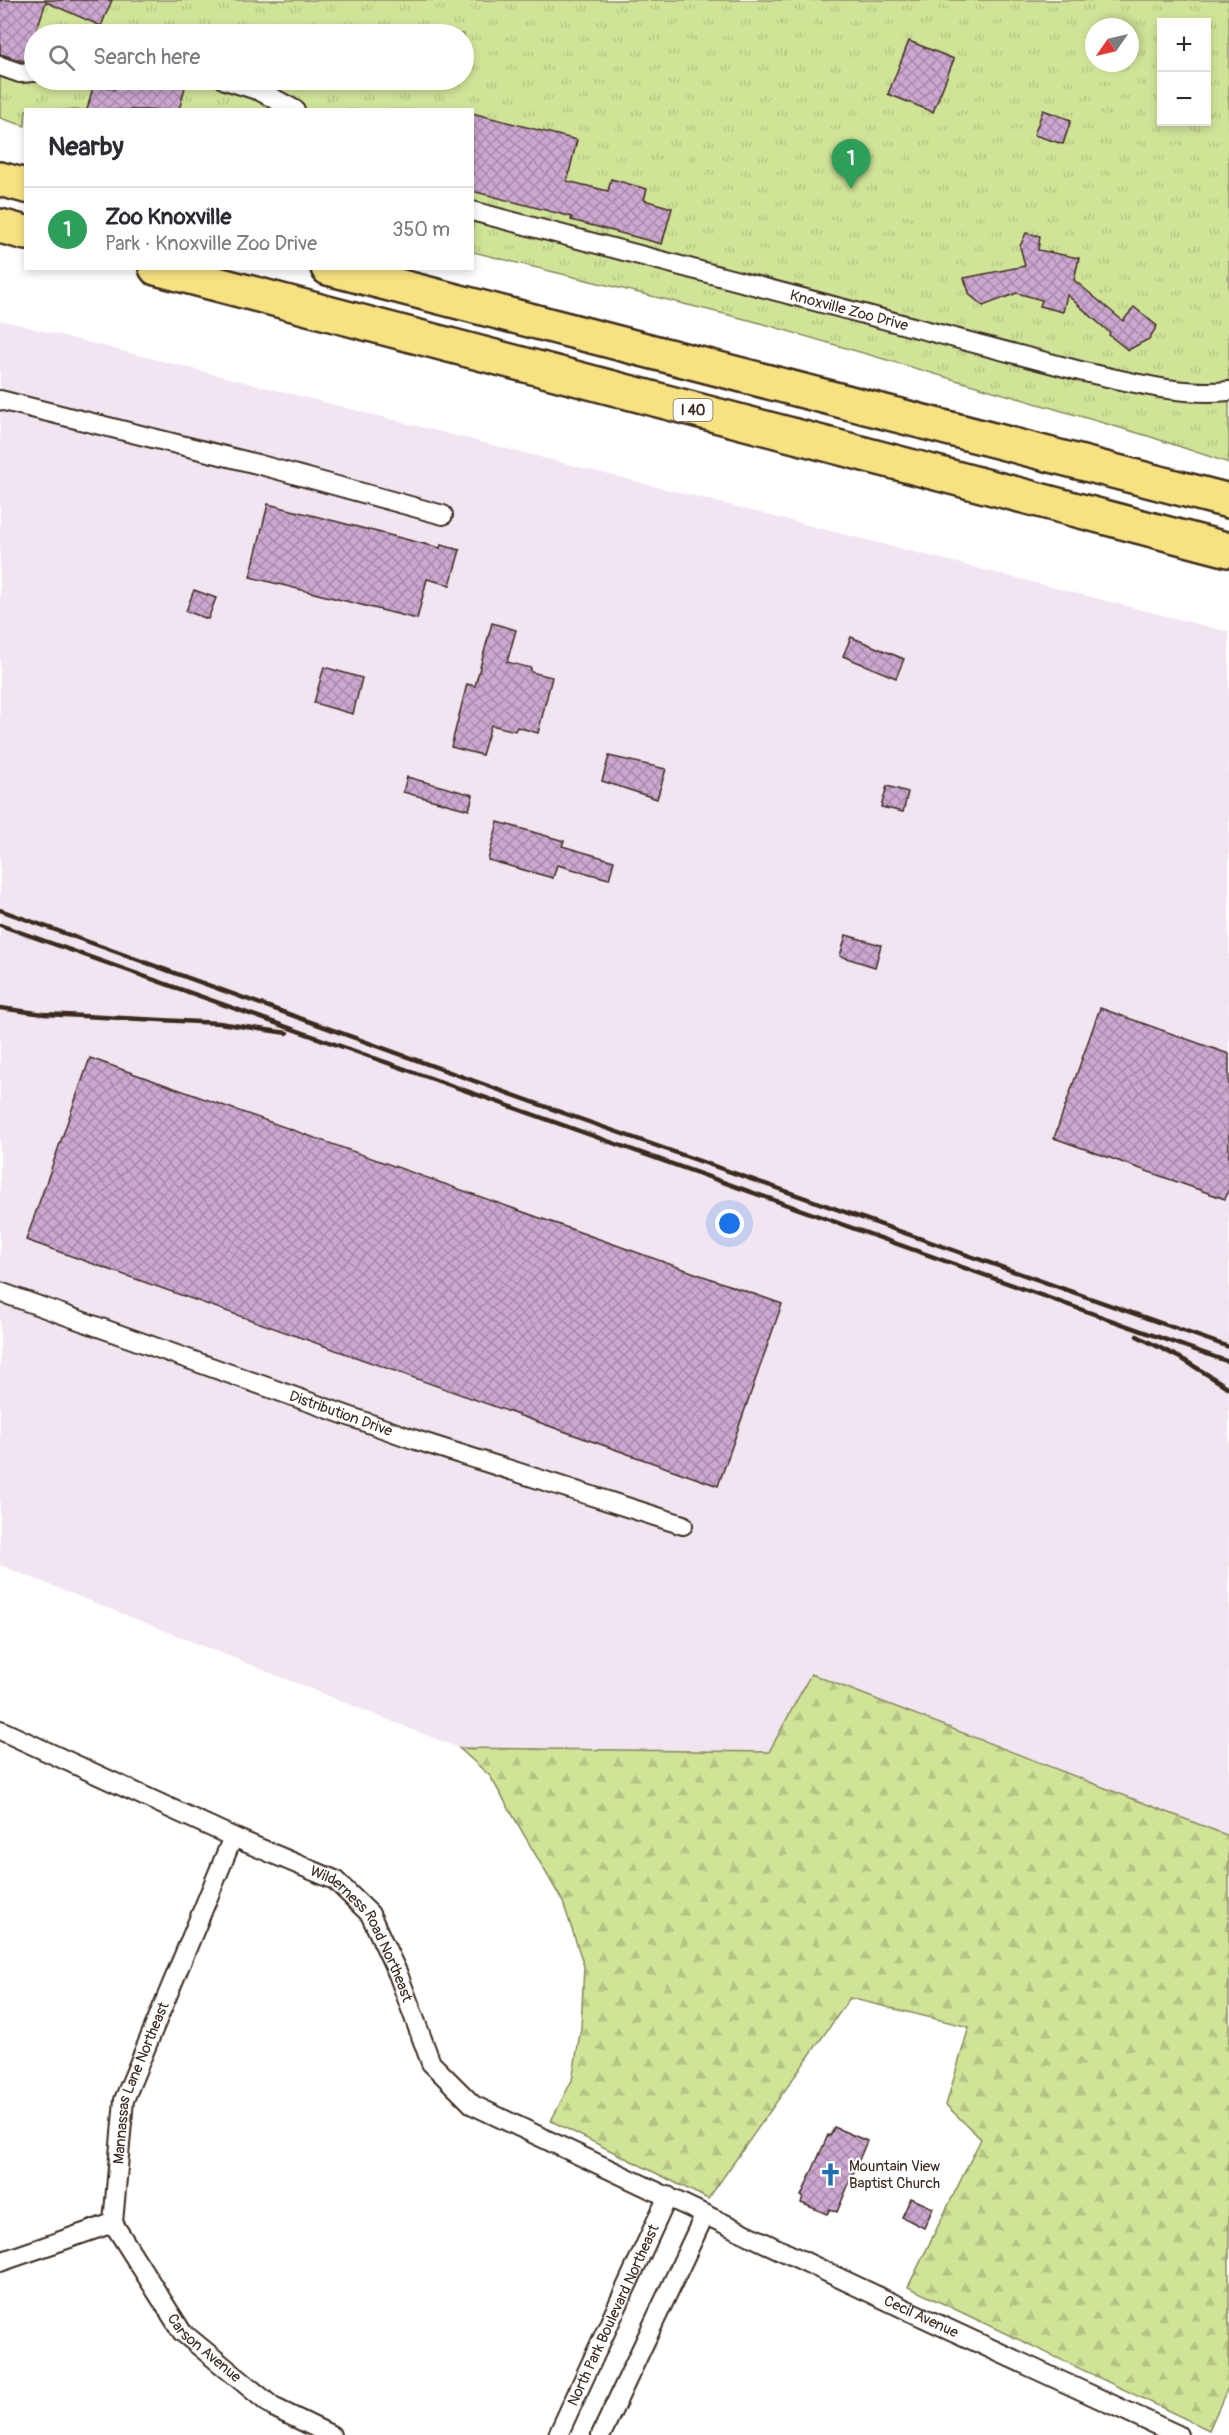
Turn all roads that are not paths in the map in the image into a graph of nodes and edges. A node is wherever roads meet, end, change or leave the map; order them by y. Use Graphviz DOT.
graph roads {
  1 [pos="0,66"];
  2 [pos="24,73"];
  3 [pos="257,90"];
  4 [pos="291,108"];
  5 [pos="0,178"];
  6 [pos="24,185"];
  7 [pos="474,212"];
  8 [pos="0,226"];
  9 [pos="24,232"];
  10 [pos="164,270"];
  11 [pos="336,270"];
  12 [pos="1229,391"];
  13 [pos="0,400"];
  14 [pos="1229,501"];
  15 [pos="443,515"];
  16 [pos="1229,550"];
  17 [pos="0,1292"];
  18 [pos="683,1525"];
  19 [pos="0,1730"];
  20 [pos="233,1837"];
  21 [pos="668,2196"];
  22 [pos="705,2214"];
  23 [pos="113,2223"];
  24 [pos="0,2262"];
  25 [pos="331,2435"];
  26 [pos="558,2435"];
  27 [pos="601,2435"];
  28 [pos="1178,2435"];
  1 -- 2 [label="street"];
  3 -- 4 [label="street"];
  5 -- 6 [label="highway"];
  7 -- 12 [label="street, Knoxville Zoo Drive"];
  8 -- 9 [label="highway"];
  10 -- 16 [label="highway, I 40"];
  11 -- 14 [label="highway"];
  13 -- 15 [label="street"];
  17 -- 18 [label="street, Distribution Drive"];
  19 -- 20 [label="street, Wilderness Road Northeast"];
  20 -- 21 [label="street, Wilderness Road Northeast"];
  20 -- 23 [label="street, Mannassas Lane Northeast"];
  21 -- 22 [label="street, Cecil Avenue"];
  21 -- 26 [label="street, North Park Boulevard Northeast"];
  22 -- 27 [label="street"];
  22 -- 28 [label="street, Cecil Avenue"];
  23 -- 24 [label="street"];
  23 -- 25 [label="street, Carson Avenue"];
}
